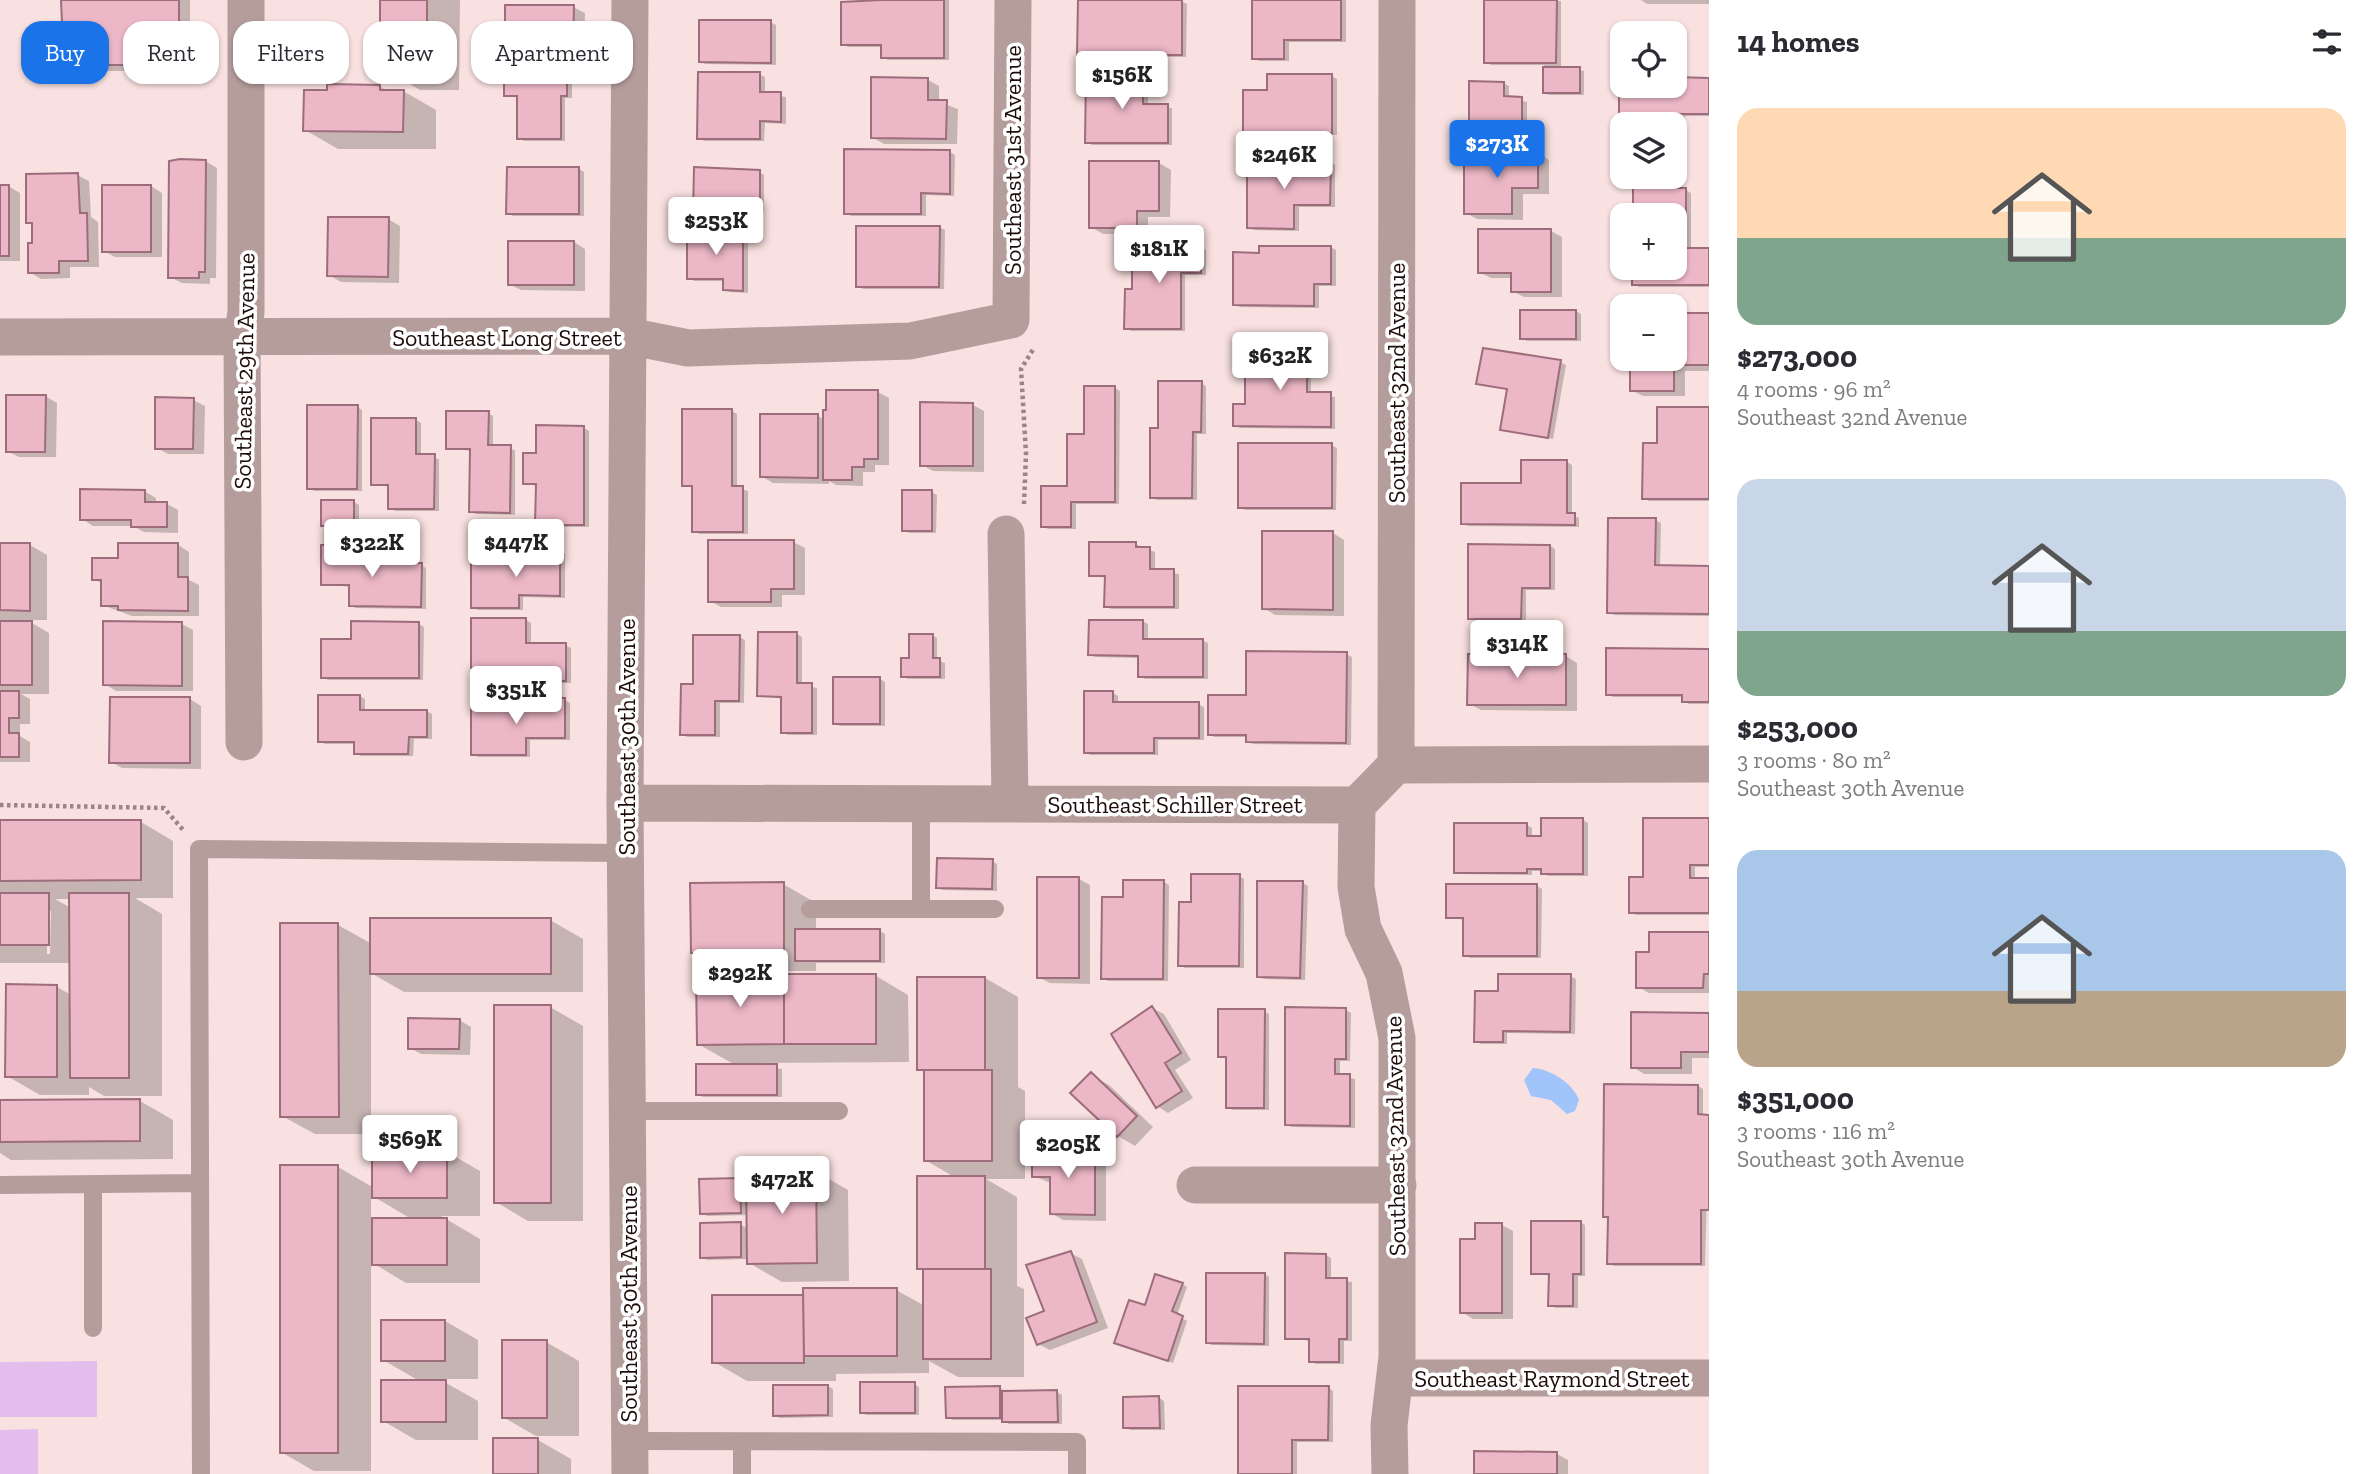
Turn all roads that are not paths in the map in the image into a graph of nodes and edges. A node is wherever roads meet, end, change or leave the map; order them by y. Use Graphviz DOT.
graph roads {
  1 [pos="246,0"];
  2 [pos="630,0"];
  3 [pos="1013,0"];
  4 [pos="1397,0"];
  5 [pos="1024,331"];
  6 [pos="628,336"];
  7 [pos="0,337"];
  8 [pos="242,339"];
  9 [pos="1006,534"];
  10 [pos="244,742"];
  11 [pos="1709,764"];
  12 [pos="1396,765"];
  13 [pos="625,803"];
  14 [pos="921,803"];
  15 [pos="1010,803"];
  16 [pos="1357,805"];
  17 [pos="625,853"];
  18 [pos="810,909"];
  19 [pos="921,909"];
  20 [pos="995,909"];
  21 [pos="627,1111"];
  22 [pos="839,1111"];
  23 [pos="200,1183"];
  24 [pos="0,1185"];
  25 [pos="93,1185"];
  26 [pos="1195,1185"];
  27 [pos="1398,1185"];
  28 [pos="93,1328"];
  29 [pos="1396,1378"];
  30 [pos="1709,1378"];
  31 [pos="742,1442"];
  32 [pos="630,1458"];
  33 [pos="201,1474"];
  34 [pos="742,1474"];
  35 [pos="1077,1474"];
  36 [pos="1390,1474"];
  1 -- 8 [label="street, Southeast 29th Avenue"];
  2 -- 6 [label="street, Southeast 30th Avenue"];
  3 -- 5 [label="street, Southeast 31st Avenue"];
  4 -- 12 [label="street, Southeast 32nd Avenue"];
  5 -- 6 [label="street, Southeast Long Street"];
  6 -- 8 [label="street, Southeast Long Street"];
  6 -- 13 [label="street, Southeast 30th Avenue"];
  7 -- 8 [label="street, Southeast Long Street"];
  8 -- 10 [label="street, Southeast 29th Avenue"];
  9 -- 15 [label="street"];
  11 -- 12 [label="street"];
  12 -- 16 [label="street"];
  13 -- 14 [label="street, Southeast Schiller Street"];
  13 -- 17 [label="street, Southeast 30th Avenue"];
  14 -- 15 [label="street, Southeast Schiller Street"];
  14 -- 19 [label="lane"];
  15 -- 16 [label="street, Southeast Schiller Street"];
  16 -- 27 [label="street, Southeast 32nd Avenue"];
  17 -- 21 [label="street, Southeast 30th Avenue"];
  17 -- 23 [label="lane"];
  18 -- 19 [label="lane"];
  19 -- 20 [label="lane"];
  21 -- 22 [label="lane"];
  21 -- 32 [label="street, Southeast 30th Avenue"];
  23 -- 25 [label="lane"];
  23 -- 33 [label="lane"];
  24 -- 25 [label="lane"];
  25 -- 28 [label="lane"];
  26 -- 27 [label="street"];
  27 -- 29 [label="street, Southeast 32nd Avenue"];
  29 -- 30 [label="street, Southeast Raymond Street"];
  29 -- 36 [label="street, Southeast 32nd Avenue"];
  31 -- 32 [label="lane"];
  31 -- 34 [label="lane"];
  31 -- 35 [label="lane"];
}
